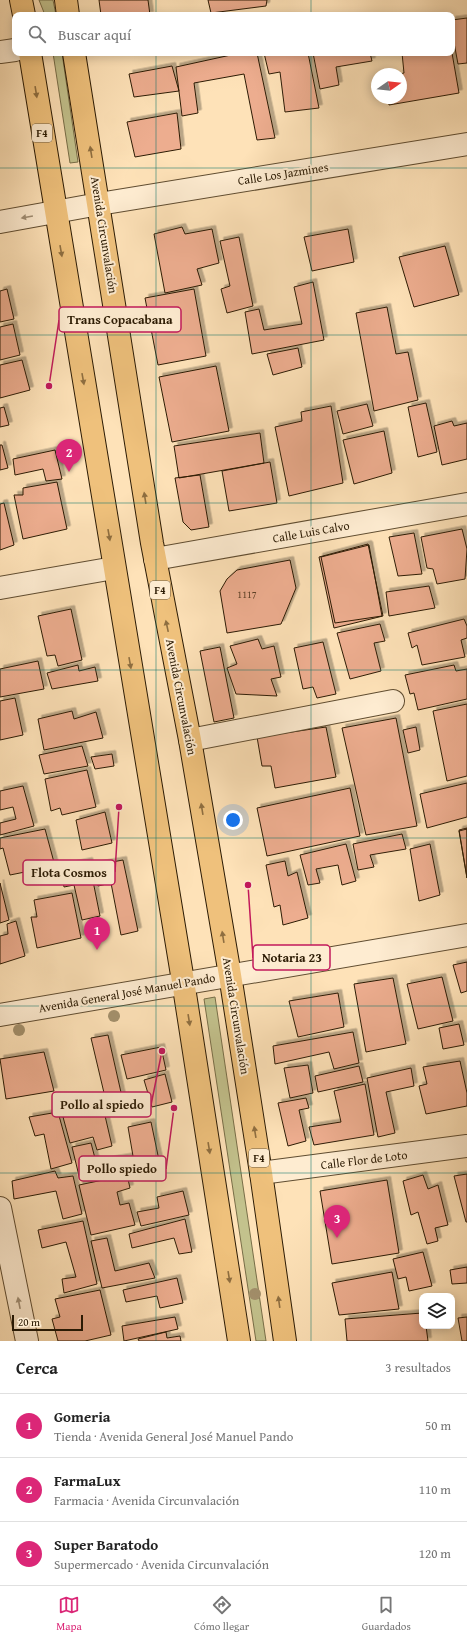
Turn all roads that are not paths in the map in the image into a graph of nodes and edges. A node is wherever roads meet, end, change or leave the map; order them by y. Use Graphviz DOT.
graph roads {
  1 [pos="21,0"];
  2 [pos="66,0"];
  3 [pos="23,12"];
  4 [pos="68,12"];
  5 [pos="12,50"];
  6 [pos="0,52"];
  7 [pos="30,56"];
  8 [pos="74,56"];
  9 [pos="467,144"];
  10 [pos="99,204"];
  11 [pos="55,212"];
  12 [pos="0,222"];
  13 [pos="467,504"];
  14 [pos="155,559"];
  15 [pos="114,568"];
  16 [pos="0,588"];
  17 [pos="393,701"];
  18 [pos="190,740"];
  19 [pos="467,935"];
  20 [pos="230,975"];
  21 [pos="183,982"];
  22 [pos="0,1015"];
  23 [pos="467,1146"];
  24 [pos="261,1173"];
  25 [pos="0,1208"];
  26 [pos="27,1341"];
  27 [pos="239,1341"];
  28 [pos="285,1341"];
  1 -- 3 [label="highway"];
  2 -- 4 [label="highway"];
  5 -- 6 [label="street"];
  7 -- 11 [label="highway, F4, one-way"];
  10 -- 8 [label="highway, Avenida Circunvalación / F4, one-way"];
  9 -- 10 [label="street, Calle Los Jazmines"];
  10 -- 11 [label="street, Calle Los Jazmines"];
  14 -- 10 [label="highway, Avenida Circunvalación / F4, one-way"];
  11 -- 12 [label="street, Calle Los Jazmines, one-way"];
  11 -- 15 [label="highway, F4, one-way"];
  13 -- 14 [label="street, Calle Luis Calvo"];
  18 -- 14 [label="highway, Avenida Circunvalación / F4, one-way"];
  15 -- 16 [label="street"];
  15 -- 21 [label="highway, F4, one-way"];
  17 -- 18 [label="street"];
  20 -- 18 [label="highway, Avenida Circunvalación / F4, one-way"];
  19 -- 20 [label="street, Avenida General José Manuel Pando"];
  20 -- 21 [label="street, Avenida General José Manuel Pando"];
  24 -- 20 [label="highway, Avenida Circunvalación / F4, one-way"];
  21 -- 22 [label="street, Avenida General José Manuel Pando"];
  21 -- 27 [label="highway, F4, one-way"];
  23 -- 24 [label="street, Calle Flor de Loto"];
  28 -- 24 [label="highway, Avenida Circunvalación / F4, one-way"];
  26 -- 25 [label="street, one-way"];
}
